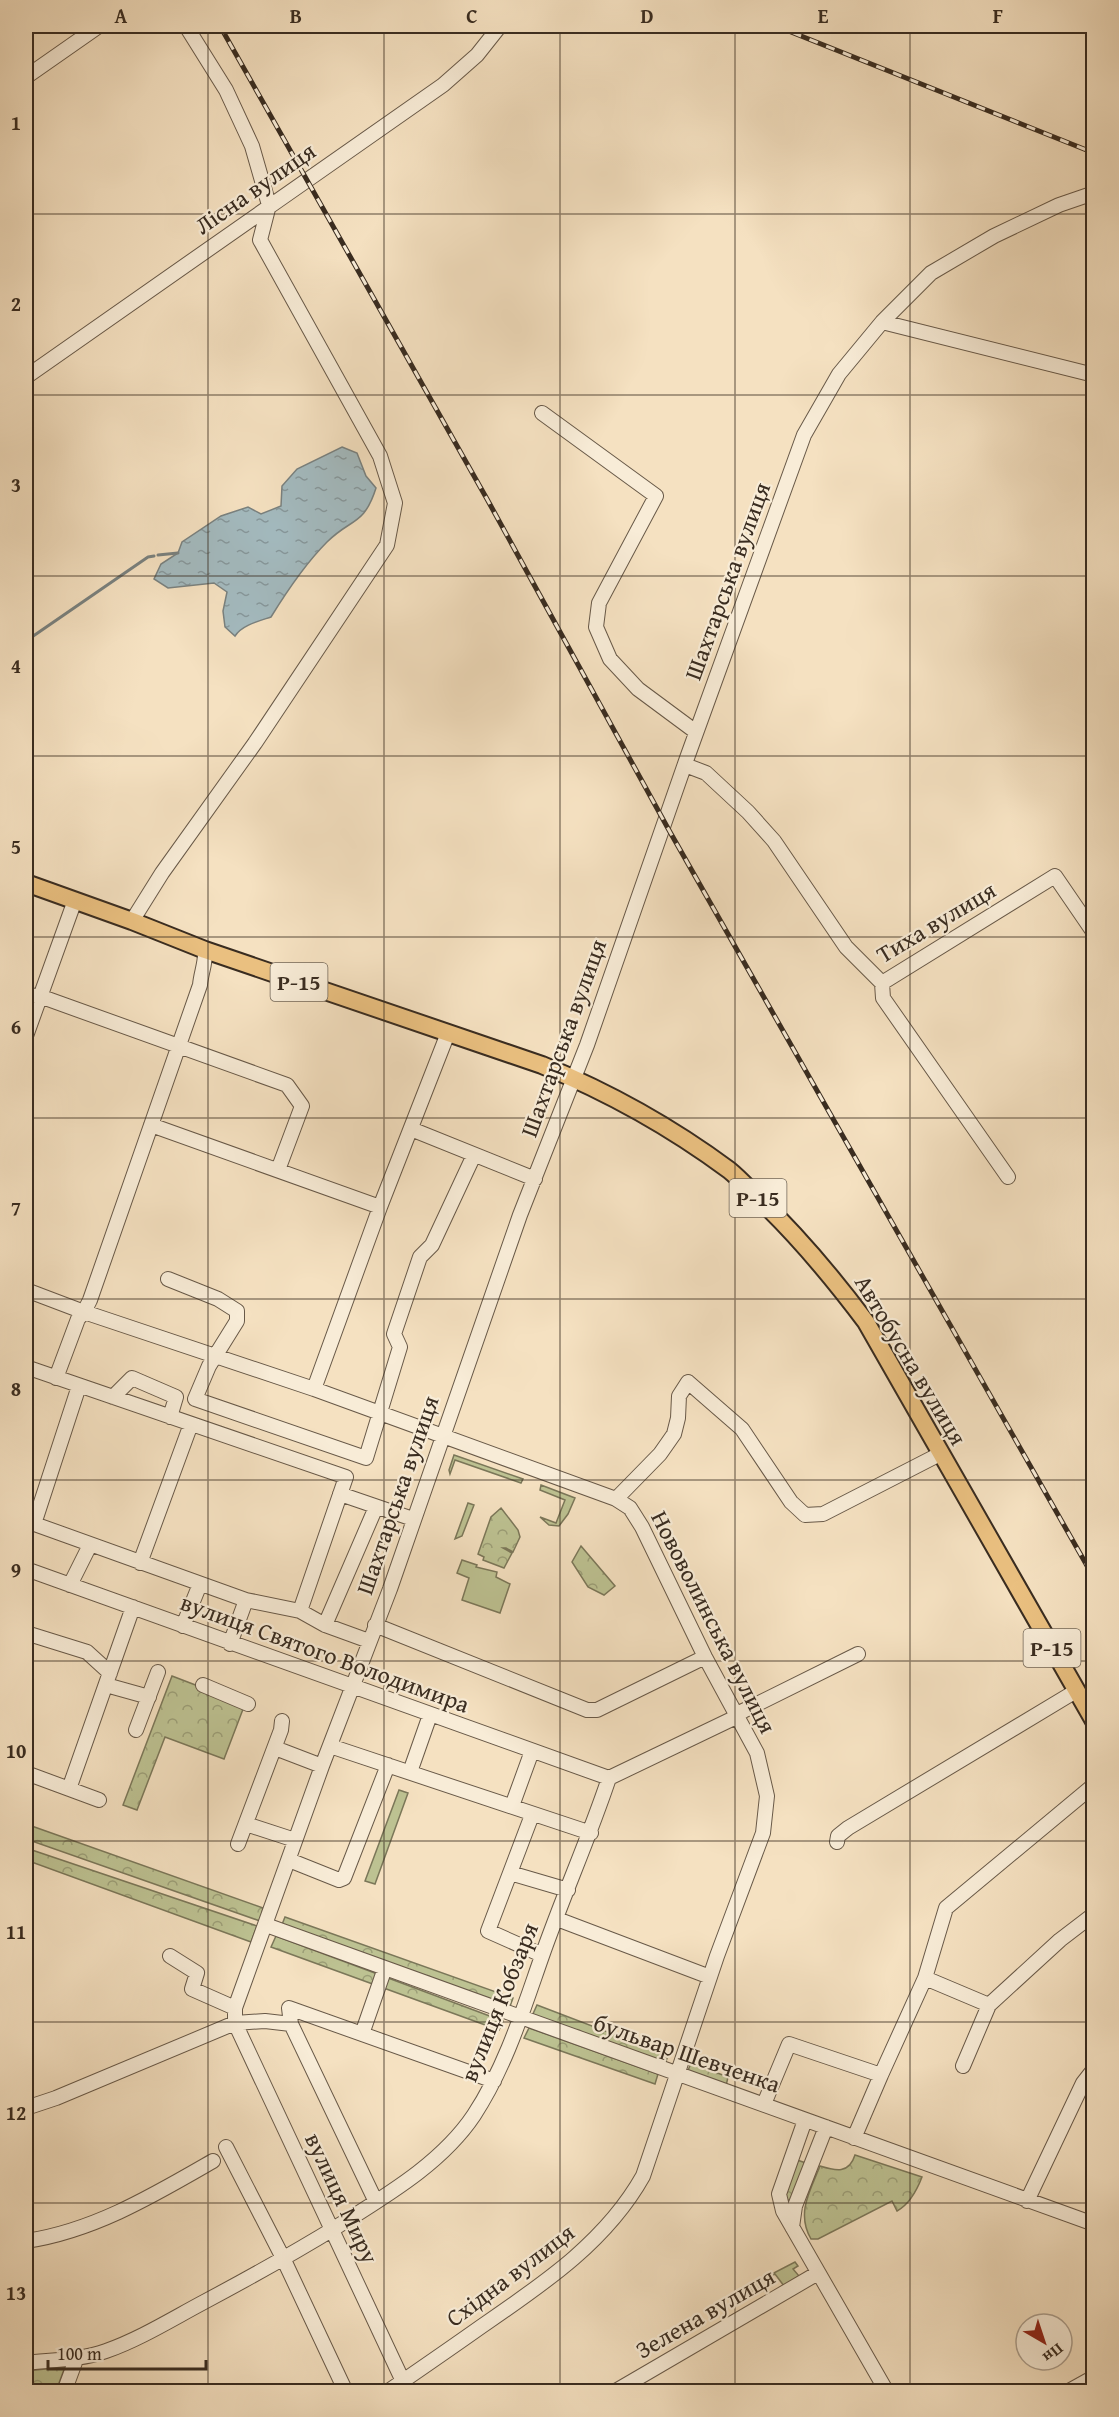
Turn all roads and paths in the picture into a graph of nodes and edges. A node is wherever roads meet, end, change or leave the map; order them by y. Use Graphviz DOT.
graph roads {
  1 [pos="99,26"];
  2 [pos="186,26"];
  3 [pos="500,26"];
  4 [pos="26,77"];
  5 [pos="1094,193"];
  6 [pos="269,205"];
  7 [pos="882,322"];
  8 [pos="1094,375"];
  9 [pos="26,377"];
  10 [pos="542,413"];
  11 [pos="696,732"];
  12 [pos="685,765"];
  13 [pos="26,883"];
  14 [pos="75,900"];
  15 [pos="132,921"];
  16 [pos="1094,933"];
  17 [pos="205,950"];
  18 [pos="882,983"];
  19 [pos="32,996"];
  20 [pos="448,1033"];
  21 [pos="26,1036"];
  22 [pos="179,1048"];
  23 [pos="575,1078"];
  24 [pos="152,1125"];
  25 [pos="411,1129"];
  26 [pos="474,1155"];
  27 [pos="278,1170"];
  28 [pos="1008,1177"];
  29 [pos="535,1179"];
  30 [pos="380,1207"];
  31 [pos="168,1279"];
  32 [pos="26,1290"];
  33 [pos="84,1312"];
  34 [pos="214,1357"];
  35 [pos="26,1367"];
  36 [pos="56,1378"];
  37 [pos="79,1386"];
  38 [pos="314,1389"];
  39 [pos="113,1397"];
  40 [pos="380,1414"];
  41 [pos="170,1417"];
  42 [pos="191,1424"];
  43 [pos="442,1435"];
  44 [pos="940,1454"];
  45 [pos="340,1494"];
  46 [pos="616,1499"];
  47 [pos="376,1507"];
  48 [pos="413,1519"];
  49 [pos="30,1523"];
  50 [pos="90,1545"];
  51 [pos="140,1563"];
  52 [pos="26,1569"];
  53 [pos="200,1584"];
  54 [pos="70,1585"];
  55 [pos="246,1600"];
  56 [pos="133,1607"];
  57 [pos="300,1611"];
  58 [pos="325,1625"];
  59 [pos="375,1625"];
  60 [pos="183,1626"];
  61 [pos="26,1633"];
  62 [pos="369,1641"];
  63 [pos="230,1644"];
  64 [pos="858,1654"];
  65 [pos="705,1657"];
  66 [pos="159,1672"];
  67 [pos="108,1679"];
  68 [pos="203,1685"];
  69 [pos="352,1686"];
  70 [pos="1076,1691"];
  71 [pos="149,1697"];
  72 [pos="248,1704"];
  73 [pos="430,1715"];
  74 [pos="736,1715"];
  75 [pos="282,1721"];
  76 [pos="1094,1721"];
  77 [pos="136,1730"];
  78 [pos="330,1746"];
  79 [pos="274,1748"];
  80 [pos="532,1751"];
  81 [pos="388,1765"];
  82 [pos="322,1766"];
  83 [pos="410,1772"];
  84 [pos="26,1773"];
  85 [pos="609,1778"];
  86 [pos="1094,1785"];
  87 [pos="69,1789"];
  88 [pos="99,1800"];
  89 [pos="512,1806"];
  90 [pos="532,1815"];
  91 [pos="246,1824"];
  92 [pos="591,1833"];
  93 [pos="296,1840"];
  94 [pos="837,1842"];
  95 [pos="238,1844"];
  96 [pos="289,1860"];
  97 [pos="510,1873"];
  98 [pos="568,1890"];
  99 [pos="1094,1914"];
  100 [pos="557,1919"];
  101 [pos="266,1925"];
  102 [pos="542,1955"];
  103 [pos="170,1956"];
  104 [pos="385,1968"];
  105 [pos="710,1977"];
  106 [pos="925,1978"];
  107 [pos="988,2005"];
  108 [pos="236,2008"];
  109 [pos="520,2018"];
  110 [pos="235,2023"];
  111 [pos="291,2024"];
  112 [pos="362,2034"];
  113 [pos="963,2066"];
  114 [pos="1094,2069"];
  115 [pos="881,2074"];
  116 [pos="677,2075"];
  117 [pos="494,2081"];
  118 [pos="764,2104"];
  119 [pos="26,2108"];
  120 [pos="806,2120"];
  121 [pos="826,2127"];
  122 [pos="856,2134"];
  123 [pos="226,2147"];
  124 [pos="213,2161"];
  125 [pos="1027,2200"];
  126 [pos="376,2202"];
  127 [pos="1094,2224"];
  128 [pos="792,2227"];
  129 [pos="332,2230"];
  130 [pos="26,2241"];
  131 [pos="283,2258"];
  132 [pos="818,2273"];
  133 [pos="77,2357"];
  134 [pos="26,2363"];
  135 [pos="1094,2377"];
  136 [pos="405,2386"];
  137 [pos="64,2391"];
  138 [pos="346,2391"];
  139 [pos="387,2391"];
  140 [pos="614,2391"];
  141 [pos="887,2391"];
  142 [pos="1067,2391"];
  1 -- 4 [label="street"];
  2 -- 6 [label="street"];
  3 -- 6 [label="street, Лісна вулиця"];
  5 -- 7 [label="street, Шахтарська вулиця"];
  6 -- 9 [label="street, Лісна вулиця"];
  6 -- 15 [label="street"];
  7 -- 8 [label="street"];
  7 -- 11 [label="street, Шахтарська вулиця"];
  10 -- 11 [label="street"];
  11 -- 12 [label="street, Шахтарська вулиця"];
  12 -- 18 [label="street, Тиха вулиця"];
  12 -- 23 [label="street, Шахтарська вулиця"];
  13 -- 14 [label="main road, Р-15"];
  14 -- 15 [label="main road, Р-15"];
  14 -- 19 [label="street"];
  15 -- 17 [label="main road, Р-15"];
  16 -- 18 [label="street, Тиха вулиця"];
  17 -- 20 [label="main road, Р-15"];
  17 -- 22 [label="street"];
  18 -- 28 [label="street"];
  19 -- 21 [label="street"];
  19 -- 22 [label="street"];
  20 -- 23 [label="main road, Р-15"];
  20 -- 25 [label="street"];
  22 -- 24 [label="street"];
  22 -- 27 [label="street"];
  23 -- 29 [label="street, Шахтарська вулиця"];
  23 -- 44 [label="main road, Автобусна вулиця / Р-15"];
  24 -- 27 [label="street"];
  24 -- 33 [label="street"];
  25 -- 26 [label="street"];
  25 -- 30 [label="street"];
  26 -- 29 [label="street"];
  26 -- 40 [label="street"];
  27 -- 30 [label="street"];
  29 -- 43 [label="street, Шахтарська вулиця"];
  30 -- 38 [label="street"];
  31 -- 34 [label="street"];
  32 -- 33 [label="street, Нововолинська вулиця"];
  33 -- 34 [label="street, Нововолинська вулиця"];
  33 -- 36 [label="street"];
  34 -- 38 [label="street, Нововолинська вулиця"];
  34 -- 40 [label="street"];
  35 -- 36 [label="street"];
  36 -- 37 [label="street"];
  37 -- 39 [label="street"];
  37 -- 49 [label="street"];
  38 -- 40 [label="street, Нововолинська вулиця"];
  39 -- 41 [label="street"];
  39 -- 41 [label="street"];
  40 -- 43 [label="street, Нововолинська вулиця"];
  41 -- 42 [label="street"];
  42 -- 45 [label="street"];
  42 -- 51 [label="street"];
  43 -- 46 [label="street, Нововолинська вулиця"];
  43 -- 48 [label="street, Шахтарська вулиця"];
  44 -- 46 [label="street"];
  44 -- 70 [label="main road, Автобусна вулиця / Р-15"];
  45 -- 47 [label="street"];
  45 -- 57 [label="street"];
  46 -- 65 [label="street, Нововолинська вулиця"];
  47 -- 48 [label="street"];
  47 -- 58 [label="street"];
  48 -- 59 [label="street, Шахтарська вулиця"];
  49 -- 50 [label="street"];
  50 -- 51 [label="street"];
  50 -- 54 [label="street"];
  51 -- 53 [label="street"];
  52 -- 54 [label="street, вулиця Святого Володимира"];
  53 -- 55 [label="street"];
  53 -- 60 [label="street"];
  54 -- 56 [label="street, вулиця Святого Володимира"];
  55 -- 57 [label="street"];
  55 -- 63 [label="street"];
  56 -- 60 [label="street, вулиця Святого Володимира"];
  56 -- 67 [label="street"];
  57 -- 58 [label="street"];
  58 -- 62 [label="street"];
  59 -- 62 [label="street, Шахтарська вулиця"];
  59 -- 65 [label="street"];
  60 -- 63 [label="street, вулиця Святого Володимира"];
  61 -- 67 [label="street"];
  62 -- 69 [label="street, Шахтарська вулиця"];
  63 -- 69 [label="street, вулиця Святого Володимира"];
  64 -- 74 [label="street"];
  65 -- 74 [label="street, Нововолинська вулиця"];
  66 -- 71 [label="street"];
  67 -- 71 [label="street"];
  67 -- 87 [label="street"];
  68 -- 72 [label="street"];
  69 -- 73 [label="street, вулиця Святого Володимира"];
  69 -- 78 [label="street, Шахтарська вулиця"];
  70 -- 76 [label="main road, Автобусна вулиця / Р-15"];
  70 -- 94 [label="street"];
  71 -- 77 [label="street"];
  73 -- 80 [label="street, вулиця Святого Володимира"];
  73 -- 83 [label="street"];
  74 -- 85 [label="street"];
  74 -- 105 [label="street, Нововолинська вулиця"];
  75 -- 79 [label="street"];
  78 -- 81 [label="street"];
  78 -- 82 [label="street, Шахтарська вулиця"];
  79 -- 82 [label="street"];
  79 -- 91 [label="street"];
  80 -- 85 [label="street, вулиця Святого Володимира"];
  80 -- 89 [label="street"];
  81 -- 83 [label="street"];
  81 -- 96 [label="street"];
  82 -- 93 [label="street, Шахтарська вулиця"];
  83 -- 89 [label="street"];
  84 -- 87 [label="street"];
  85 -- 92 [label="street, вулиця Кобзаря"];
  86 -- 106 [label="street"];
  87 -- 88 [label="street"];
  89 -- 90 [label="street"];
  90 -- 92 [label="street"];
  90 -- 97 [label="street"];
  91 -- 93 [label="street"];
  91 -- 95 [label="street"];
  92 -- 98 [label="street, вулиця Кобзаря"];
  93 -- 96 [label="street, Шахтарська вулиця"];
  96 -- 101 [label="street, Шахтарська вулиця"];
  97 -- 98 [label="street"];
  97 -- 102 [label="street"];
  98 -- 100 [label="street, вулиця Кобзаря"];
  99 -- 107 [label="street"];
  100 -- 102 [label="street, вулиця Кобзаря"];
  100 -- 105 [label="street"];
  101 -- 104 [label="street, бульвар Шевченка"];
  101 -- 108 [label="street, Шахтарська вулиця"];
  102 -- 109 [label="street, вулиця Кобзаря"];
  103 -- 108 [label="street"];
  104 -- 109 [label="street, бульвар Шевченка"];
  104 -- 112 [label="street"];
  105 -- 116 [label="street, Нововолинська вулиця"];
  106 -- 107 [label="street"];
  106 -- 115 [label="street"];
  107 -- 113 [label="street"];
  108 -- 110 [label="street, Шахтарська вулиця"];
  109 -- 116 [label="street, бульвар Шевченка"];
  109 -- 117 [label="street, вулиця Кобзаря"];
  110 -- 111 [label="street"];
  110 -- 119 [label="street"];
  110 -- 129 [label="street, вулиця Миру"];
  111 -- 112 [label="street"];
  111 -- 126 [label="street"];
  112 -- 117 [label="street"];
  114 -- 125 [label="street"];
  115 -- 118 [label="street"];
  115 -- 122 [label="street"];
  116 -- 118 [label="street, бульвар Шевченка"];
  116 -- 136 [label="street, Східна вулиця"];
  117 -- 126 [label="street, вулиця Кобзаря"];
  118 -- 120 [label="street, бульвар Шевченка"];
  120 -- 121 [label="street, бульвар Шевченка"];
  120 -- 128 [label="street"];
  121 -- 122 [label="street, бульвар Шевченка"];
  121 -- 128 [label="street"];
  122 -- 125 [label="street, бульвар Шевченка"];
  123 -- 131 [label="street"];
  124 -- 130 [label="street"];
  125 -- 127 [label="street, бульвар Шевченка"];
  126 -- 129 [label="street, вулиця Кобзаря"];
  128 -- 132 [label="street"];
  129 -- 131 [label="street, вулиця Кобзаря"];
  129 -- 136 [label="street, вулиця Миру"];
  131 -- 133 [label="street, вулиця Кобзаря"];
  131 -- 138 [label="street"];
  132 -- 140 [label="street, Зелена вулиця"];
  132 -- 141 [label="street"];
  133 -- 134 [label="street, вулиця Кобзаря"];
  133 -- 137 [label="street"];
  135 -- 142 [label="street"];
  136 -- 139 [label="street, Східна вулиця"];
}
